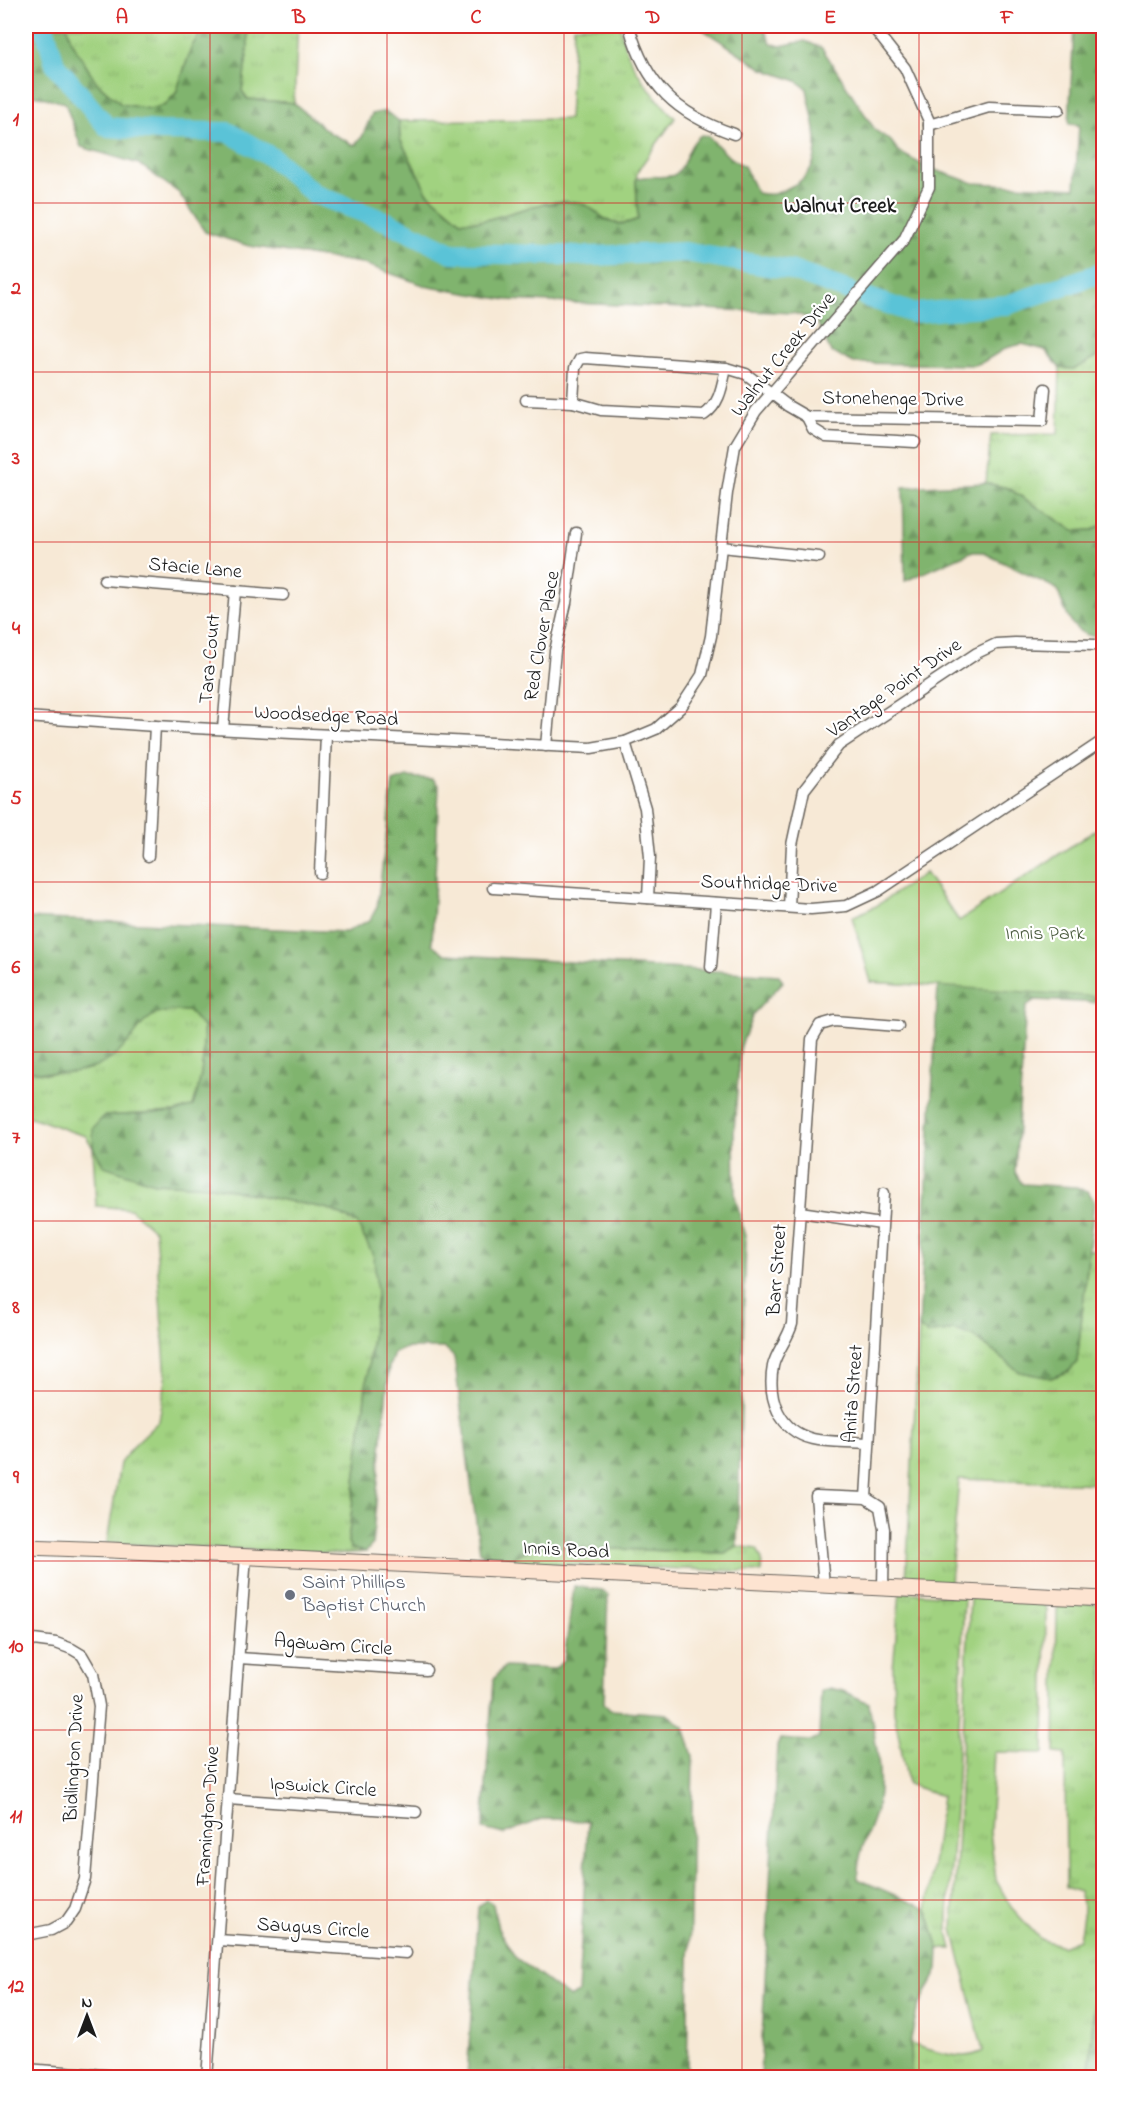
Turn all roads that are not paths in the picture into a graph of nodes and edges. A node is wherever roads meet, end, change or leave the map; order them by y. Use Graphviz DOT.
graph roads {
  1 [pos="629,26"];
  2 [pos="872,26"];
  3 [pos="1059,110"];
  4 [pos="929,125"];
  5 [pos="735,134"];
  6 [pos="726,368"];
  7 [pos="1045,389"];
  8 [pos="772,393"];
  9 [pos="526,400"];
  10 [pos="573,402"];
  11 [pos="807,417"];
  12 [pos="915,442"];
  13 [pos="576,533"];
  14 [pos="721,547"];
  15 [pos="819,557"];
  16 [pos="104,579"];
  17 [pos="235,591"];
  18 [pos="283,595"];
  19 [pos="1104,647"];
  20 [pos="26,717"];
  21 [pos="154,726"];
  22 [pos="223,729"];
  23 [pos="326,735"];
  24 [pos="1104,740"];
  25 [pos="625,742"];
  26 [pos="546,746"];
  27 [pos="148,856"];
  28 [pos="320,873"];
  29 [pos="493,888"];
  30 [pos="648,898"];
  31 [pos="716,903"];
  32 [pos="789,907"];
  33 [pos="711,967"];
  34 [pos="898,1026"];
  35 [pos="884,1193"];
  36 [pos="800,1212"];
  37 [pos="881,1224"];
  38 [pos="868,1443"];
  39 [pos="866,1498"];
  40 [pos="26,1547"];
  41 [pos="246,1556"];
  42 [pos="824,1585"];
  43 [pos="883,1588"];
  44 [pos="1104,1599"];
  45 [pos="26,1639"];
  46 [pos="238,1658"];
  47 [pos="426,1670"];
  48 [pos="228,1799"];
  49 [pos="416,1812"];
  50 [pos="26,1935"];
  51 [pos="218,1940"];
  52 [pos="406,1953"];
  53 [pos="26,2069"];
  54 [pos="143,2078"];
  55 [pos="207,2078"];
  1 -- 5 [label="street"];
  2 -- 4 [label="street, Walnut Creek Drive"];
  3 -- 4 [label="street"];
  4 -- 8 [label="street, Walnut Creek Drive"];
  6 -- 8 [label="street, Stonehenge Drive"];
  6 -- 10 [label="street"];
  6 -- 10 [label="street, Stonehenge Drive"];
  7 -- 11 [label="street, Stonehenge Drive"];
  8 -- 11 [label="street, Stonehenge Drive"];
  8 -- 14 [label="street, Walnut Creek Drive"];
  9 -- 10 [label="street"];
  11 -- 12 [label="street"];
  13 -- 26 [label="street, Red Clover Place"];
  14 -- 15 [label="street"];
  14 -- 25 [label="street, Walnut Creek Drive"];
  16 -- 17 [label="street, Stacie Lane"];
  17 -- 18 [label="street, Stacie Lane"];
  17 -- 22 [label="street, Tara Court"];
  19 -- 32 [label="street, Vantage Point Drive"];
  20 -- 21 [label="street, Woodsedge Road"];
  21 -- 22 [label="street, Woodsedge Road"];
  21 -- 27 [label="street"];
  22 -- 23 [label="street, Woodsedge Road"];
  23 -- 26 [label="street, Woodsedge Road"];
  23 -- 28 [label="street"];
  24 -- 32 [label="street, Southridge Drive"];
  25 -- 26 [label="street, Woodsedge Road"];
  25 -- 30 [label="street"];
  29 -- 30 [label="street, Southridge Drive"];
  30 -- 31 [label="street, Southridge Drive"];
  31 -- 32 [label="street, Southridge Drive"];
  31 -- 33 [label="street"];
  34 -- 36 [label="street, Barr Street"];
  35 -- 37 [label="street, Anita Street"];
  36 -- 37 [label="street"];
  36 -- 38 [label="street, Barr Street"];
  37 -- 38 [label="street, Anita Street"];
  38 -- 39 [label="street, Anita Street"];
  39 -- 42 [label="street"];
  39 -- 43 [label="street"];
  40 -- 41 [label="main road, Innis Road"];
  41 -- 42 [label="main road, Innis Road"];
  41 -- 46 [label="street, Framington Drive"];
  42 -- 43 [label="main road, Innis Road"];
  43 -- 44 [label="main road, Innis Road"];
  45 -- 50 [label="street, Bidlington Drive"];
  46 -- 47 [label="street, Agawam Circle"];
  46 -- 48 [label="street, Framington Drive"];
  48 -- 49 [label="street, Ipswick Circle"];
  48 -- 51 [label="street, Framington Drive"];
  51 -- 52 [label="street, Saugus Circle"];
  51 -- 55 [label="street, Framington Drive"];
  53 -- 54 [label="street"];
}
